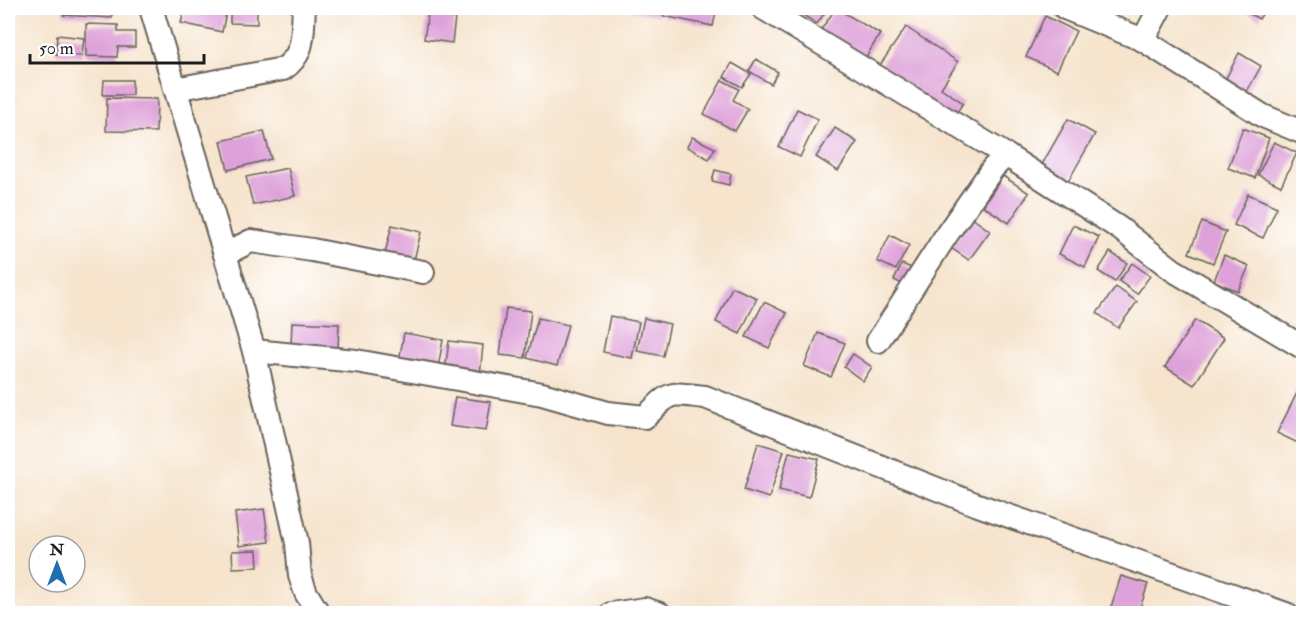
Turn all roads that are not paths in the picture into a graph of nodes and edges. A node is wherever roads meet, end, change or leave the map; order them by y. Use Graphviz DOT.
graph roads {
  1 [pos="150,8"];
  2 [pos="304,8"];
  3 [pos="763,8"];
  4 [pos="1065,8"];
  5 [pos="1160,8"];
  6 [pos="1143,40"];
  7 [pos="175,88"];
  8 [pos="1304,133"];
  9 [pos="1006,155"];
  10 [pos="225,254"];
  11 [pos="423,272"];
  12 [pos="878,341"];
  13 [pos="1304,348"];
  14 [pos="254,351"];
  15 [pos="319,614"];
  16 [pos="611,614"];
  17 [pos="660,614"];
  18 [pos="1286,614"];
  1 -- 7 [label="street"];
  2 -- 7 [label="street"];
  3 -- 9 [label="street"];
  4 -- 6 [label="street"];
  5 -- 6 [label="street"];
  6 -- 8 [label="street"];
  7 -- 10 [label="street"];
  9 -- 12 [label="street"];
  9 -- 13 [label="street"];
  10 -- 11 [label="street"];
  10 -- 14 [label="street"];
  14 -- 15 [label="street"];
  14 -- 18 [label="street"];
  16 -- 17 [label="street"];
}
